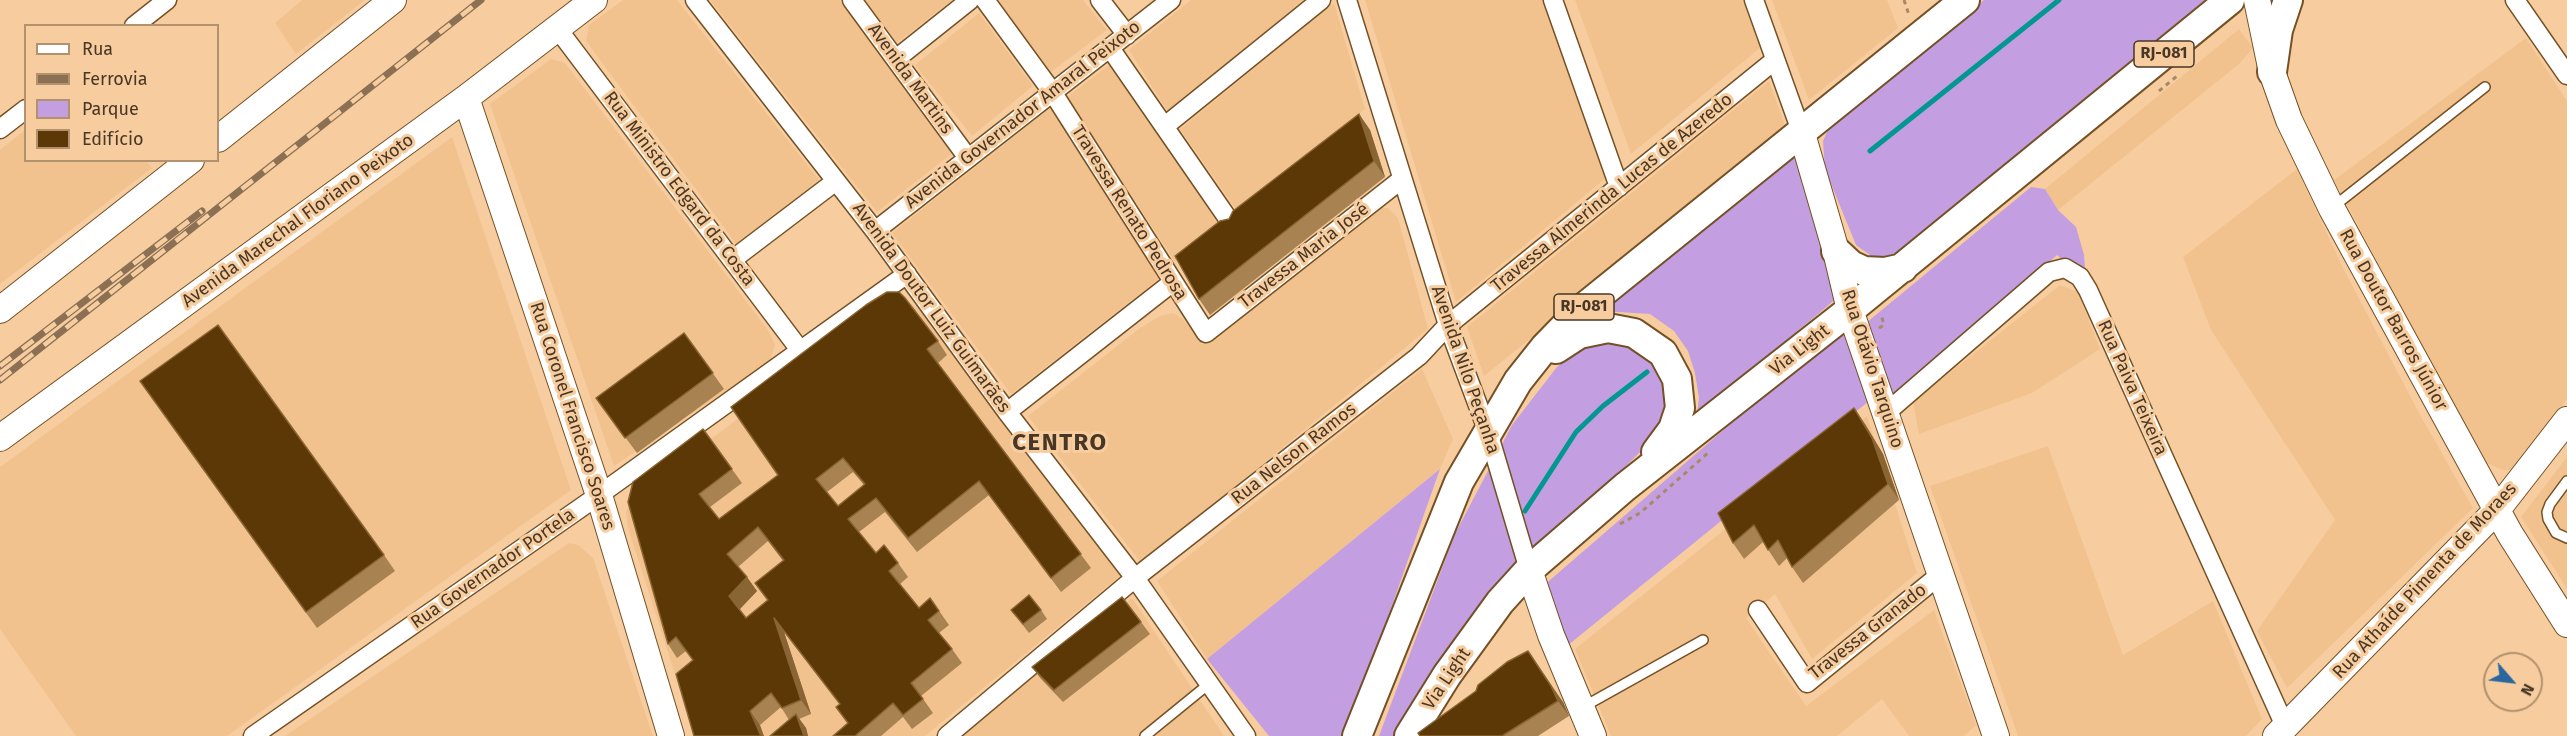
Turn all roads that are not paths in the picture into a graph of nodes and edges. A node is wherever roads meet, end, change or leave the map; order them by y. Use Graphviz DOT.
graph roads {
  1 [pos="167,0"];
  2 [pos="393,0"];
  3 [pos="594,0"];
  4 [pos="695,0"];
  5 [pos="852,0"];
  6 [pos="970,0"];
  7 [pos="985,0"];
  8 [pos="1100,0"];
  9 [pos="1170,0"];
  10 [pos="1321,0"];
  11 [pos="1347,0"];
  12 [pos="1553,0"];
  13 [pos="1754,0"];
  14 [pos="1965,0"];
  15 [pos="2230,0"];
  16 [pos="2256,0"];
  17 [pos="2288,0"];
  18 [pos="2515,0"];
  19 [pos="137,24"];
  20 [pos="557,28"];
  21 [pos="1127,35"];
  22 [pos="1110,48"];
  23 [pos="896,59"];
  24 [pos="1775,60"];
  25 [pos="2272,72"];
  26 [pos="2567,75"];
  27 [pos="2485,87"];
  28 [pos="1053,93"];
  29 [pos="466,98"];
  30 [pos="24,111"];
  31 [pos="1165,126"];
  32 [pos="0,129"];
  33 [pos="1802,134"];
  34 [pos="219,138"];
  35 [pos="968,158"];
  36 [pos="188,162"];
  37 [pos="1402,179"];
  38 [pos="836,181"];
  39 [pos="1619,187"];
  40 [pos="2332,209"];
  41 [pos="1233,226"];
  42 [pos="875,231"];
  43 [pos="1836,251"];
  44 [pos="732,260"];
  45 [pos="1903,267"];
  46 [pos="907,274"];
  47 [pos="1173,282"];
  48 [pos="0,309"];
  49 [pos="1850,310"];
  50 [pos="1448,325"];
  51 [pos="1206,333"];
  52 [pos="801,350"];
  53 [pos="1518,381"];
  54 [pos="1007,412"];
  55 [pos="1887,412"];
  56 [pos="2567,420"];
  57 [pos="1488,432"];
  58 [pos="0,438"];
  59 [pos="2567,481"];
  60 [pos="1625,487"];
  61 [pos="599,495"];
  62 [pos="2497,510"];
  63 [pos="2567,538"];
  64 [pos="1529,570"];
  65 [pos="1941,573"];
  66 [pos="1135,578"];
  67 [pos="1758,610"];
  68 [pos="2567,624"];
  69 [pos="1703,640"];
  70 [pos="1210,683"];
  71 [pos="1581,708"];
  72 [pos="2281,731"];
  73 [pos="1990,732"];
  74 [pos="253,736"];
  75 [pos="671,736"];
  76 [pos="947,736"];
  77 [pos="1145,736"];
  78 [pos="1246,736"];
  79 [pos="1357,736"];
  80 [pos="1409,736"];
  81 [pos="1593,736"];
  1 -- 19 [label="street"];
  2 -- 34 [label="main road"];
  3 -- 20 [label="main road, Avenida Marechal Floriano Peixoto"];
  4 -- 38 [label="street, Avenida Doutor Luiz Guimarães"];
  5 -- 23 [label="street, Avenida Martins"];
  6 -- 23 [label="street"];
  7 -- 28 [label="street, Travessa Renato Pedrosa"];
  8 -- 21 [label="street"];
  9 -- 21 [label="street, Avenida Governador Amaral Peixoto"];
  10 -- 31 [label="street"];
  11 -- 37 [label="street, Avenida Nilo Peçanha"];
  12 -- 39 [label="street"];
  13 -- 24 [label="street, Rua Otávio Tarquino"];
  14 -- 33 [label="main road, RJ-081"];
  15 -- 45 [label="main road, Via Light / RJ-081"];
  16 -- 25 [label="main road, Rua Doutor Barros Júnior"];
  17 -- 25 [label="main road"];
  18 -- 26 [label="street"];
  20 -- 29 [label="main road, Avenida Marechal Floriano Peixoto"];
  20 -- 44 [label="street, Rua Ministro Edgard da Costa"];
  21 -- 22 [label="street, Avenida Governador Amaral Peixoto"];
  22 -- 28 [label="street, Avenida Governador Amaral Peixoto"];
  22 -- 31 [label="street"];
  23 -- 35 [label="street, Avenida Martins"];
  24 -- 33 [label="street, Rua Otávio Tarquino"];
  24 -- 39 [label="street, Travessa Almerinda Lucas de Azeredo"];
  25 -- 40 [label="main road, Rua Doutor Barros Júnior"];
  27 -- 40 [label="lane"];
  28 -- 35 [label="street, Avenida Governador Amaral Peixoto"];
  28 -- 47 [label="street, Travessa Renato Pedrosa"];
  29 -- 58 [label="main road, Avenida Marechal Floriano Peixoto"];
  29 -- 61 [label="main road, Rua Coronel Francisco Soares"];
  30 -- 32 [label="street"];
  31 -- 41 [label="street"];
  33 -- 43 [label="main road, Rua Otávio Tarquino"];
  33 -- 53 [label="main road, RJ-081"];
  35 -- 42 [label="street, Avenida Governador Amaral Peixoto"];
  36 -- 48 [label="main road"];
  37 -- 50 [label="street, Avenida Nilo Peçanha"];
  37 -- 51 [label="street, Travessa Maria José"];
  38 -- 42 [label="street, Avenida Doutor Luiz Guimarães"];
  38 -- 44 [label="street"];
  39 -- 50 [label="street, Travessa Almerinda Lucas de Azeredo"];
  40 -- 62 [label="main road, Rua Doutor Barros Júnior"];
  42 -- 46 [label="street, Avenida Doutor Luiz Guimarães"];
  43 -- 45 [label="main road"];
  43 -- 49 [label="main road, Rua Otávio Tarquino"];
  44 -- 52 [label="street, Rua Ministro Edgard da Costa"];
  45 -- 49 [label="main road, Via Light / RJ-081"];
  46 -- 52 [label="street, Rua Governador Portela"];
  46 -- 54 [label="street, Avenida Doutor Luiz Guimarães"];
  47 -- 51 [label="street, Travessa Renato Pedrosa"];
  47 -- 54 [label="street"];
  49 -- 55 [label="main road, Rua Otávio Tarquino"];
  49 -- 60 [label="main road, Via Light / RJ-081"];
  50 -- 57 [label="street, Avenida Nilo Peçanha"];
  50 -- 66 [label="street, Rua Nelson Ramos"];
  52 -- 61 [label="street, Rua Governador Portela"];
  53 -- 57 [label="main road, RJ-081"];
  53 -- 60 [label="main road"];
  54 -- 66 [label="street, Avenida Doutor Luiz Guimarães"];
  55 -- 65 [label="main road, Rua Otávio Tarquino"];
  55 -- 72 [label="street, Rua Paiva Teixeira"];
  56 -- 62 [label="main road, Rua Athaíde Pimenta de Moraes"];
  57 -- 64 [label="street, Avenida Nilo Peçanha"];
  57 -- 79 [label="main road, RJ-081"];
  59 -- 63 [label="lane"];
  60 -- 64 [label="main road, Via Light / RJ-081"];
  61 -- 74 [label="street, Rua Governador Portela"];
  61 -- 75 [label="main road, Rua Coronel Francisco Soares"];
  62 -- 68 [label="main road, Rua Doutor Barros Júnior"];
  62 -- 72 [label="main road, Rua Athaíde Pimenta de Moraes"];
  64 -- 71 [label="main road, Avenida Nilo Peçanha"];
  64 -- 80 [label="main road, Via Light / RJ-081"];
  65 -- 67 [label="street, Travessa Granado"];
  65 -- 73 [label="main road, Rua Otávio Tarquino"];
  66 -- 70 [label="street, Avenida Doutor Luiz Guimarães"];
  66 -- 76 [label="street, Rua Nelson Ramos"];
  69 -- 71 [label="lane"];
  70 -- 77 [label="lane"];
  70 -- 78 [label="street, Avenida Doutor Luiz Guimarães"];
  71 -- 81 [label="main road, Avenida Nilo Peçanha"];
}
